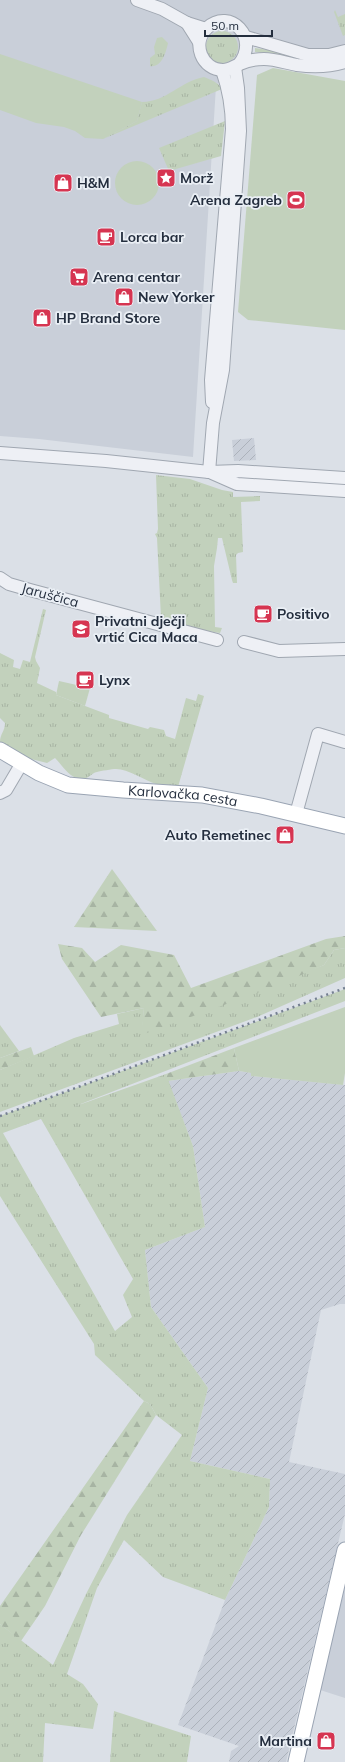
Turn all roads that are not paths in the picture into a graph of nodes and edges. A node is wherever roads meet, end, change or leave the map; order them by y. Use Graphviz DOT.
graph roads {
  1 [pos="137,0"];
  2 [pos="187,23"];
  3 [pos="206,29"];
  4 [pos="246,37"];
  5 [pos="199,42"];
  6 [pos="345,51"];
  7 [pos="345,62"];
  8 [pos="237,66"];
  9 [pos="222,70"];
  10 [pos="213,424"];
  11 [pos="0,453"];
  12 [pos="209,472"];
  13 [pos="345,478"];
  14 [pos="345,491"];
  15 [pos="0,578"];
  16 [pos="217,640"];
  17 [pos="244,642"];
  18 [pos="345,649"];
  19 [pos="345,742"];
  20 [pos="0,750"];
  21 [pos="22,764"];
  22 [pos="0,793"];
  23 [pos="296,814"];
  24 [pos="345,826"];
  25 [pos="345,1550"];
  26 [pos="296,1762"];
  1 -- 2 [label="street"];
  2 -- 3 [label="street"];
  2 -- 5 [label="street"];
  3 -- 4 [label="street"];
  3 -- 5 [label="street"];
  4 -- 6 [label="street"];
  4 -- 8 [label="street"];
  5 -- 9 [label="street"];
  7 -- 8 [label="street"];
  8 -- 9 [label="street"];
  8 -- 10 [label="street"];
  9 -- 10 [label="street"];
  10 -- 12 [label="street"];
  11 -- 12 [label="street"];
  12 -- 13 [label="street"];
  12 -- 14 [label="street"];
  15 -- 16 [label="street, Jaruščica"];
  17 -- 18 [label="street"];
  19 -- 23 [label="street"];
  20 -- 21 [label="main road, Karlovačka cesta"];
  21 -- 22 [label="street"];
  21 -- 23 [label="main road, Karlovačka cesta"];
  23 -- 24 [label="main road, Karlovačka cesta"];
  25 -- 26 [label="main road"];
}
